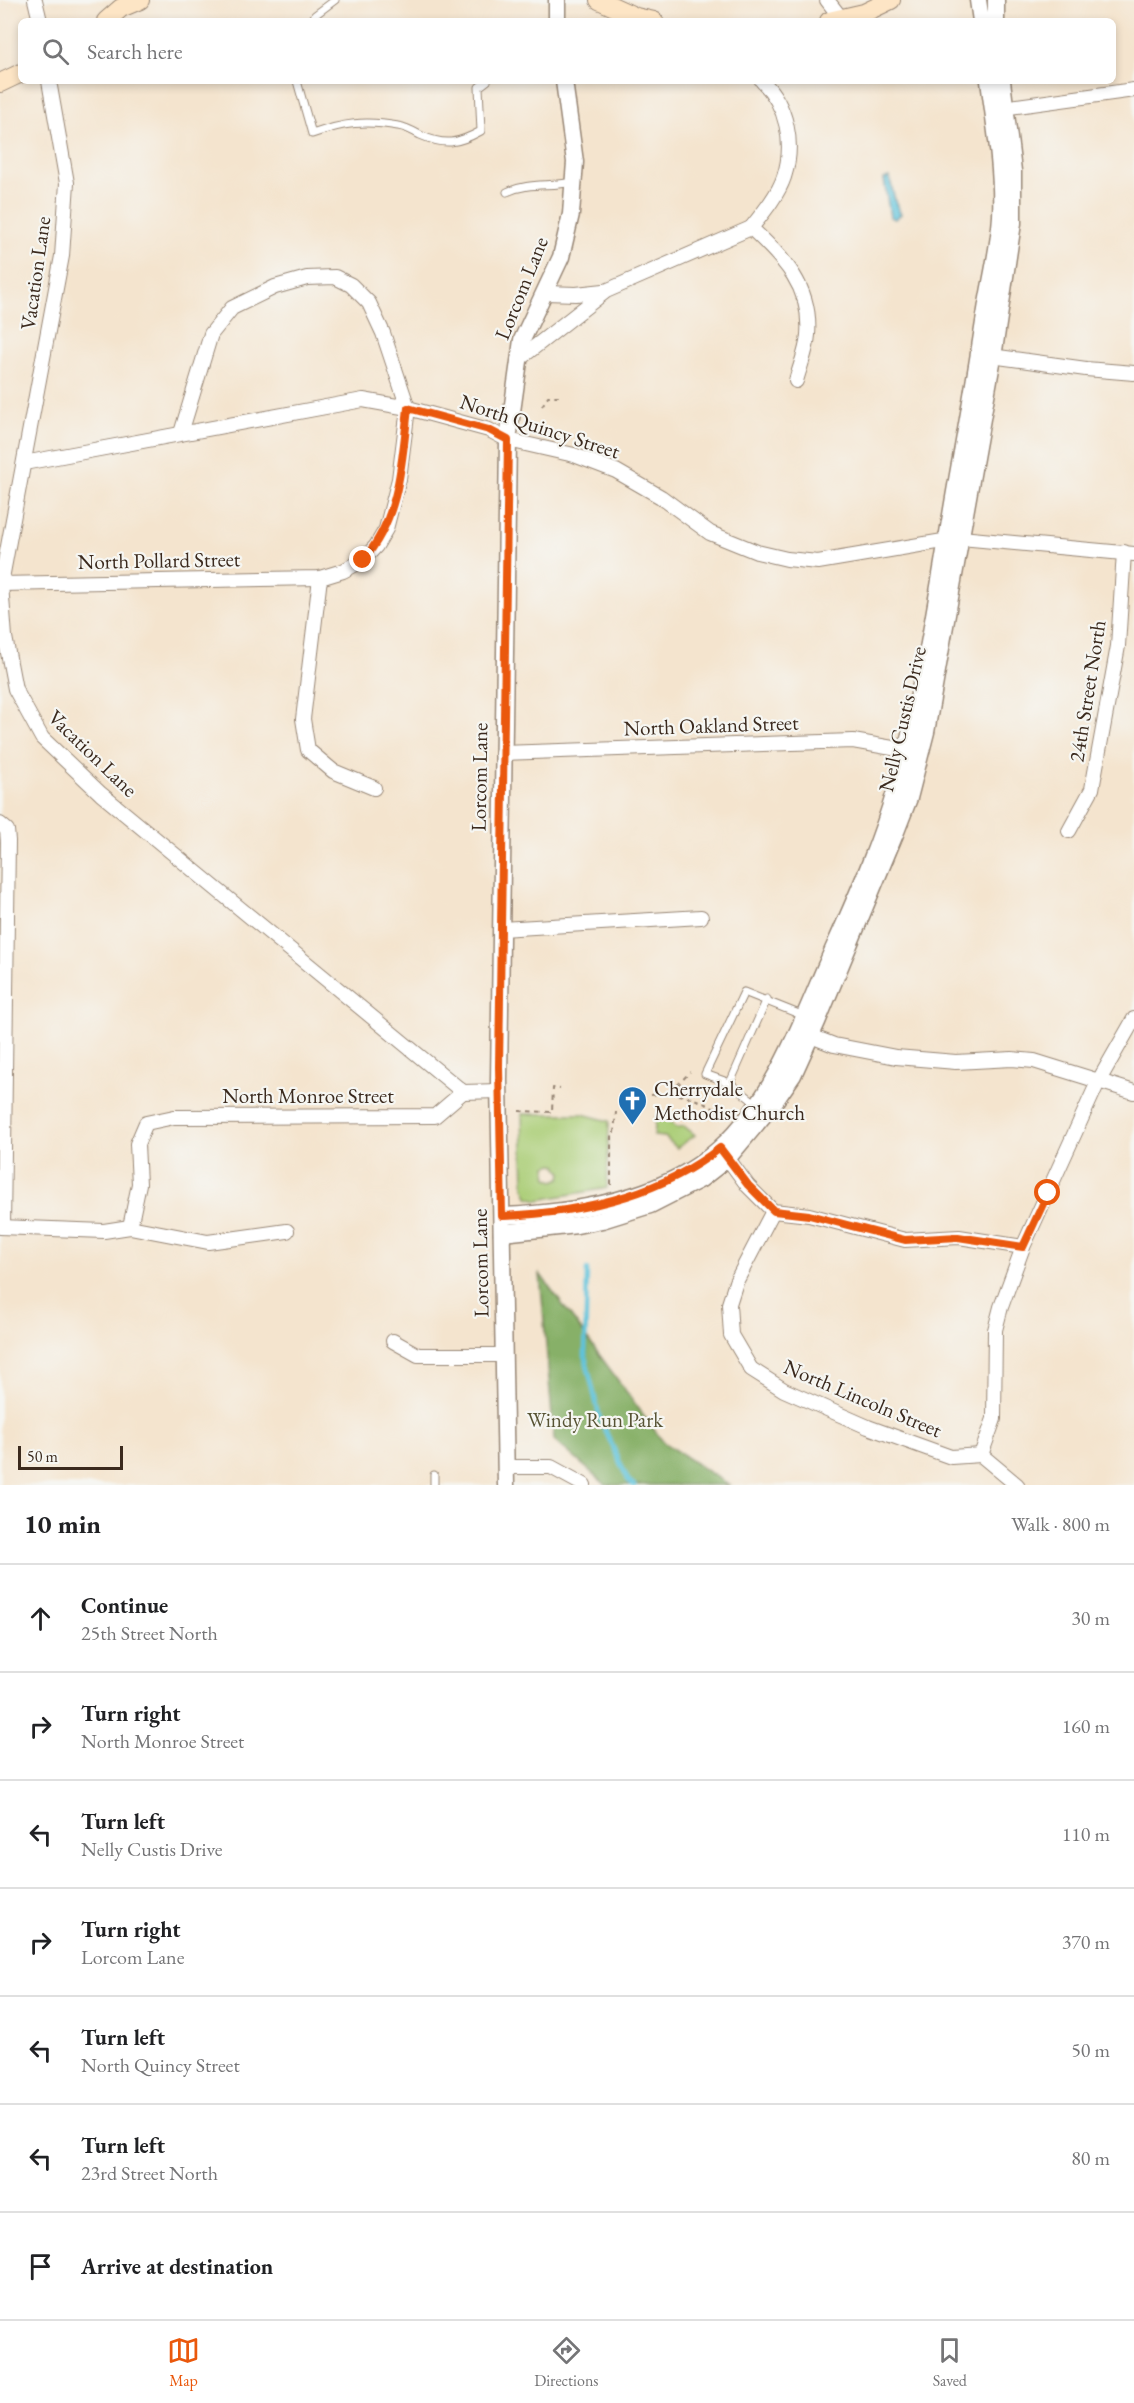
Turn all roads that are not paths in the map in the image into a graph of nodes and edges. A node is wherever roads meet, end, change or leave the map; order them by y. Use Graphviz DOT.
graph roads {
  1 [pos="35,0"];
  2 [pos="140,0"];
  3 [pos="335,0"];
  4 [pos="557,0"];
  5 [pos="599,0"];
  6 [pos="827,0"];
  7 [pos="891,0"];
  8 [pos="978,0"];
  9 [pos="996,0"];
  10 [pos="39,18"];
  11 [pos="109,18"];
  12 [pos="314,18"];
  13 [pos="557,18"];
  14 [pos="640,18"];
  15 [pos="834,18"];
  16 [pos="843,18"];
  17 [pos="981,18"];
  18 [pos="996,18"];
  19 [pos="18,74"];
  20 [pos="0,83"];
  21 [pos="50,84"];
  22 [pos="298,84"];
  23 [pos="483,84"];
  24 [pos="564,84"];
  25 [pos="764,84"];
  26 [pos="990,84"];
  27 [pos="1002,84"];
  28 [pos="1134,90"];
  29 [pos="999,108"];
  30 [pos="575,181"];
  31 [pos="507,192"];
  32 [pos="751,228"];
  33 [pos="606,291"];
  34 [pos="546,293"];
  35 [pos="986,356"];
  36 [pos="518,360"];
  37 [pos="1134,373"];
  38 [pos="796,381"];
  39 [pos="408,408"];
  40 [pos="181,433"];
  41 [pos="508,440"];
  42 [pos="24,463"];
  43 [pos="954,539"];
  44 [pos="1129,553"];
  45 [pos="320,578"];
  46 [pos="1,584"];
  47 [pos="914,752"];
  48 [pos="502,753"];
  49 [pos="374,788"];
  50 [pos="0,824"];
  51 [pos="1069,831"];
  52 [pos="701,917"];
  53 [pos="500,929"];
  54 [pos="768,999"];
  55 [pos="1134,1019"];
  56 [pos="808,1026"];
  57 [pos="1098,1082"];
  58 [pos="730,1083"];
  59 [pos="499,1091"];
  60 [pos="463,1092"];
  61 [pos="1134,1092"];
  62 [pos="758,1104"];
  63 [pos="2,1110"];
  64 [pos="724,1153"];
  65 [pos="774,1211"];
  66 [pos="502,1216"];
  67 [pos="2,1227"];
  68 [pos="130,1227"];
  69 [pos="287,1231"];
  70 [pos="502,1233"];
  71 [pos="1023,1247"];
  72 [pos="393,1341"];
  73 [pos="504,1355"];
  74 [pos="981,1455"];
  75 [pos="506,1467"];
  76 [pos="434,1475"];
  77 [pos="434,1485"];
  78 [pos="506,1485"];
  79 [pos="584,1485"];
  80 [pos="1017,1485"];
  1 -- 10 [label="street"];
  2 -- 11 [label="main road"];
  3 -- 12 [label="lane"];
  4 -- 13 [label="street"];
  5 -- 14 [label="main road"];
  6 -- 15 [label="street"];
  7 -- 16 [label="main road"];
  8 -- 17 [label="street"];
  9 -- 18 [label="street"];
  19 -- 20 [label="main road"];
  21 -- 42 [label="street, Vacation Lane"];
  22 -- 23 [label="lane"];
  24 -- 30 [label="street, Lorcom Lane"];
  25 -- 32 [label="street"];
  26 -- 29 [label="street, Nelly Custis Drive"];
  27 -- 29 [label="street, Nelly Custis Drive"];
  28 -- 29 [label="street"];
  29 -- 35 [label="street, Nelly Custis Drive"];
  30 -- 31 [label="lane"];
  30 -- 34 [label="street, Lorcom Lane"];
  32 -- 33 [label="street"];
  32 -- 38 [label="street"];
  33 -- 34 [label="street"];
  33 -- 36 [label="street"];
  34 -- 36 [label="street, Lorcom Lane"];
  35 -- 37 [label="street"];
  35 -- 43 [label="street, Nelly Custis Drive"];
  36 -- 41 [label="street, Lorcom Lane"];
  39 -- 40 [label="street, North Quincy Street"];
  39 -- 40 [label="street"];
  39 -- 41 [label="street, North Quincy Street"];
  39 -- 45 [label="street, North Pollard Street"];
  40 -- 42 [label="street, North Quincy Street"];
  41 -- 43 [label="street, North Quincy Street"];
  41 -- 48 [label="street, Lorcom Lane"];
  42 -- 46 [label="street, Vacation Lane"];
  43 -- 44 [label="street, North Quincy Street"];
  43 -- 47 [label="street, Nelly Custis Drive"];
  44 -- 51 [label="street, 24th Street North"];
  45 -- 46 [label="street, North Pollard Street"];
  45 -- 49 [label="street"];
  46 -- 60 [label="street, Vacation Lane"];
  47 -- 48 [label="street, North Oakland Street"];
  47 -- 56 [label="street, Nelly Custis Drive"];
  48 -- 53 [label="street, Lorcom Lane"];
  50 -- 63 [label="street"];
  52 -- 53 [label="street"];
  53 -- 59 [label="street, Lorcom Lane"];
  54 -- 56 [label="lane"];
  54 -- 58 [label="lane"];
  54 -- 58 [label="lane"];
  55 -- 57 [label="street"];
  56 -- 57 [label="street"];
  56 -- 62 [label="street, Nelly Custis Drive"];
  56 -- 64 [label="street, Nelly Custis Drive"];
  57 -- 61 [label="street"];
  57 -- 71 [label="street"];
  58 -- 62 [label="lane"];
  59 -- 60 [label="street"];
  59 -- 66 [label="street, Lorcom Lane"];
  60 -- 68 [label="street, North Monroe Street"];
  62 -- 64 [label="street, Nelly Custis Drive"];
  63 -- 67 [label="street"];
  64 -- 65 [label="street"];
  64 -- 66 [label="street, Nelly Custis Drive"];
  64 -- 70 [label="street, Nelly Custis Drive"];
  65 -- 71 [label="street"];
  65 -- 74 [label="street, North Lincoln Street"];
  66 -- 70 [label="street, Lorcom Lane"];
  67 -- 68 [label="street"];
  68 -- 69 [label="street"];
  70 -- 73 [label="street, Lorcom Lane"];
  71 -- 74 [label="street"];
  72 -- 73 [label="street"];
  73 -- 75 [label="street, Lorcom Lane"];
  74 -- 80 [label="street"];
  75 -- 78 [label="street, Lorcom Lane"];
  75 -- 79 [label="street"];
  76 -- 77 [label="lane"];
}
